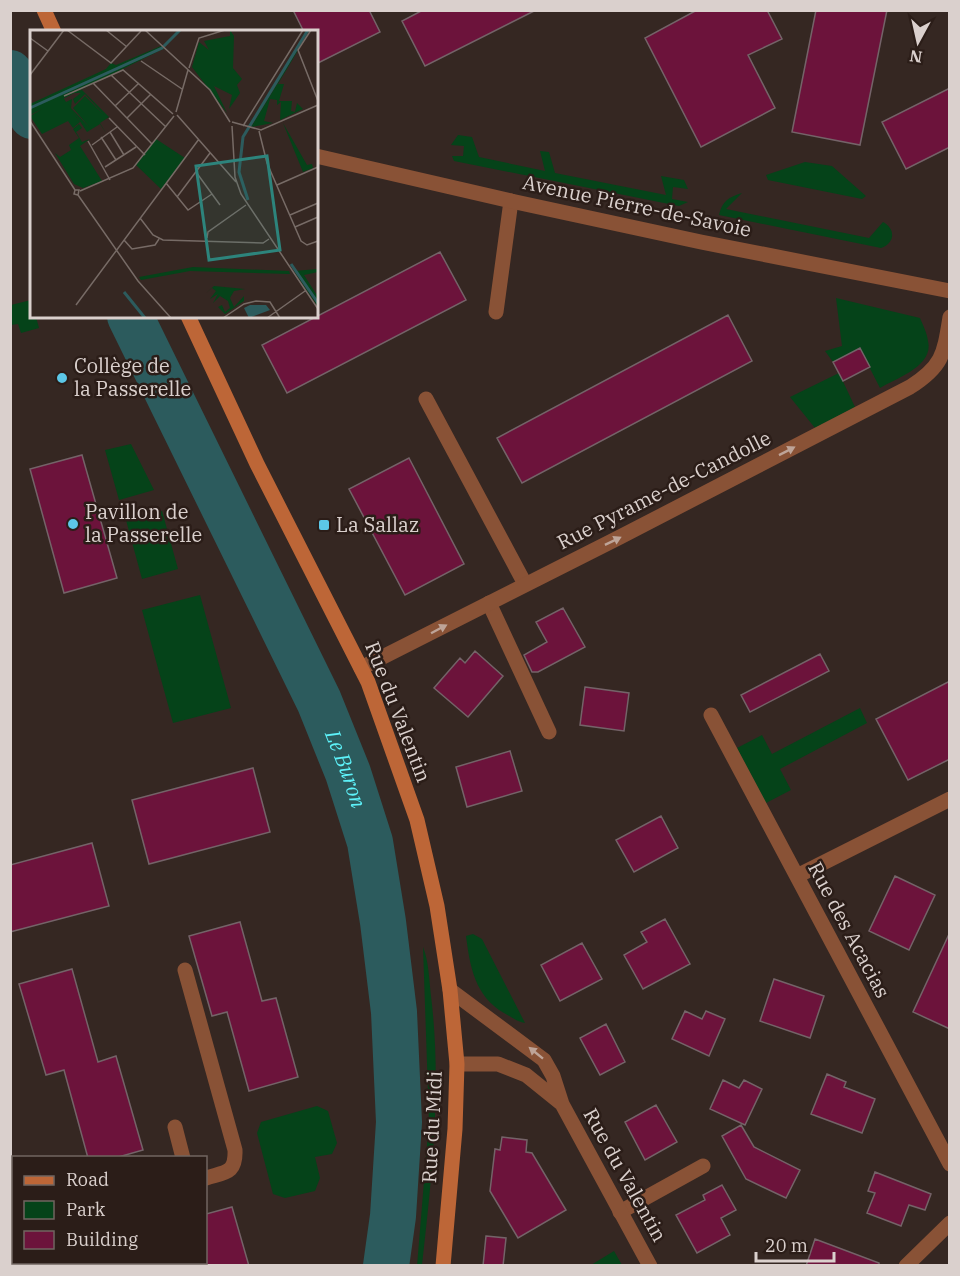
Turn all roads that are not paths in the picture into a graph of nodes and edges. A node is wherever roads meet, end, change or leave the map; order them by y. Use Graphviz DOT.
graph roads {
  1 [pos="44,10"];
  2 [pos="53,30"];
  3 [pos="318,156"];
  4 [pos="511,201"];
  5 [pos="950,291"];
  6 [pos="496,312"];
  7 [pos="950,316"];
  8 [pos="189,318"];
  9 [pos="426,399"];
  10 [pos="525,584"];
  11 [pos="489,603"];
  12 [pos="361,668"];
  13 [pos="711,715"];
  14 [pos="549,732"];
  15 [pos="950,800"];
  16 [pos="797,876"];
  17 [pos="185,970"];
  18 [pos="450,990"];
  19 [pos="457,1064"];
  20 [pos="562,1104"];
  21 [pos="175,1127"];
  22 [pos="182,1156"];
  23 [pos="950,1164"];
  24 [pos="703,1166"];
  25 [pos="207,1178"];
  26 [pos="620,1212"];
  27 [pos="950,1224"];
  28 [pos="443,1266"];
  29 [pos="650,1266"];
  30 [pos="906,1266"];
  1 -- 2 [label="main road"];
  3 -- 4 [label="street, Avenue Pierre-de-Savoie"];
  4 -- 5 [label="street, Avenue Pierre-de-Savoie"];
  4 -- 6 [label="street"];
  10 -- 7 [label="street, Rue Pyrame-de-Candolle, one-way"];
  8 -- 12 [label="main road, Rue du Valentin"];
  9 -- 10 [label="street"];
  10 -- 11 [label="street, Rue Pyrame-de-Candolle"];
  12 -- 11 [label="street, Rue Pyrame-de-Candolle, one-way"];
  11 -- 14 [label="street"];
  12 -- 18 [label="main road, Rue du Valentin"];
  13 -- 16 [label="street, Rue des Acacias"];
  15 -- 16 [label="street"];
  16 -- 23 [label="street, Rue des Acacias"];
  17 -- 25 [label="street"];
  18 -- 19 [label="main road, Rue du Midi"];
  20 -- 18 [label="street, Rue du Valentin, one-way"];
  19 -- 20 [label="street, Rue du Valentin"];
  19 -- 28 [label="main road, Rue du Midi"];
  20 -- 26 [label="street, Rue du Valentin"];
  21 -- 22 [label="street"];
  24 -- 26 [label="street"];
  26 -- 29 [label="street, Rue du Valentin"];
  27 -- 30 [label="street"];
}
